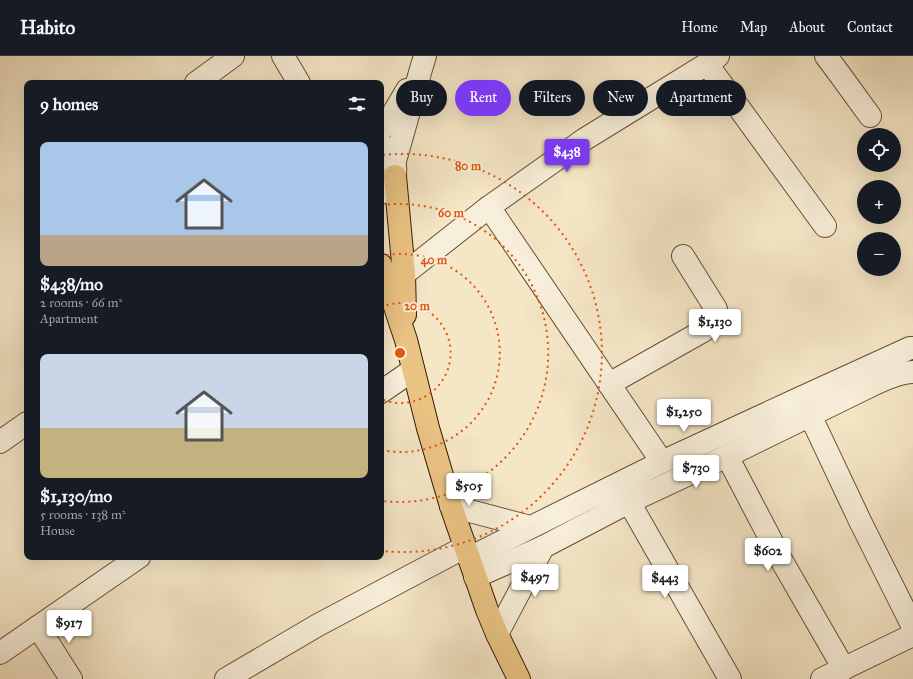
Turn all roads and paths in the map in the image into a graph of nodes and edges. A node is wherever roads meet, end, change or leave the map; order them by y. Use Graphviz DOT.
graph roads {
  1 [pos="233,56"];
  2 [pos="826,56"];
  3 [pos="712,60"];
  4 [pos="423,62"];
  5 [pos="200,80"];
  6 [pos="870,116"];
  7 [pos="384,126"];
  8 [pos="390,161"];
  9 [pos="384,192"];
  10 [pos="489,207"];
  11 [pos="825,226"];
  12 [pos="683,256"];
  13 [pos="384,274"];
  14 [pos="404,274"];
  15 [pos="406,340"];
  16 [pos="913,348"];
  17 [pos="414,370"];
  18 [pos="913,372"];
  19 [pos="609,384"];
  20 [pos="384,390"];
  21 [pos="810,415"];
  22 [pos="24,426"];
  23 [pos="0,442"];
  24 [pos="727,456"];
  25 [pos="662,462"];
  26 [pos="629,502"];
  27 [pos="451,506"];
  28 [pos="530,527"];
  29 [pos="543,547"];
  30 [pos="128,560"];
  31 [pos="469,561"];
  32 [pos="116,563"];
  33 [pos="38,627"];
  34 [pos="913,627"];
  35 [pos="498,634"];
  36 [pos="913,635"];
  37 [pos="0,653"];
  38 [pos="844,669"];
  39 [pos="72,679"];
  40 [pos="227,679"];
  41 [pos="519,679"];
  42 [pos="730,679"];
  43 [pos="822,679"];
  1 -- 5 [label="street"];
  2 -- 6 [label="street"];
  3 -- 10 [label="street"];
  3 -- 11 [label="street"];
  4 -- 7 [label="street"];
  4 -- 8 [label="street"];
  8 -- 9 [label="street"];
  8 -- 14 [label="main road"];
  10 -- 14 [label="street"];
  10 -- 19 [label="street"];
  12 -- 19 [label="street"];
  13 -- 15 [label="main road"];
  14 -- 15 [label="main road"];
  15 -- 17 [label="main road"];
  16 -- 25 [label="street"];
  17 -- 20 [label="street"];
  17 -- 27 [label="main road"];
  18 -- 21 [label="street"];
  19 -- 25 [label="street"];
  21 -- 24 [label="street"];
  21 -- 34 [label="street"];
  22 -- 23 [label="street"];
  24 -- 26 [label="street"];
  24 -- 38 [label="street"];
  25 -- 28 [label="street"];
  26 -- 29 [label="street"];
  26 -- 42 [label="street"];
  27 -- 28 [label="street"];
  27 -- 31 [label="main road"];
  28 -- 31 [label="street"];
  29 -- 31 [label="street"];
  29 -- 35 [label="street"];
  30 -- 32 [label="street"];
  31 -- 35 [label="main road"];
  31 -- 40 [label="street"];
  32 -- 33 [label="street"];
  33 -- 37 [label="street"];
  33 -- 39 [label="street"];
  35 -- 41 [label="main road"];
  36 -- 38 [label="street"];
  38 -- 43 [label="street"];
}
